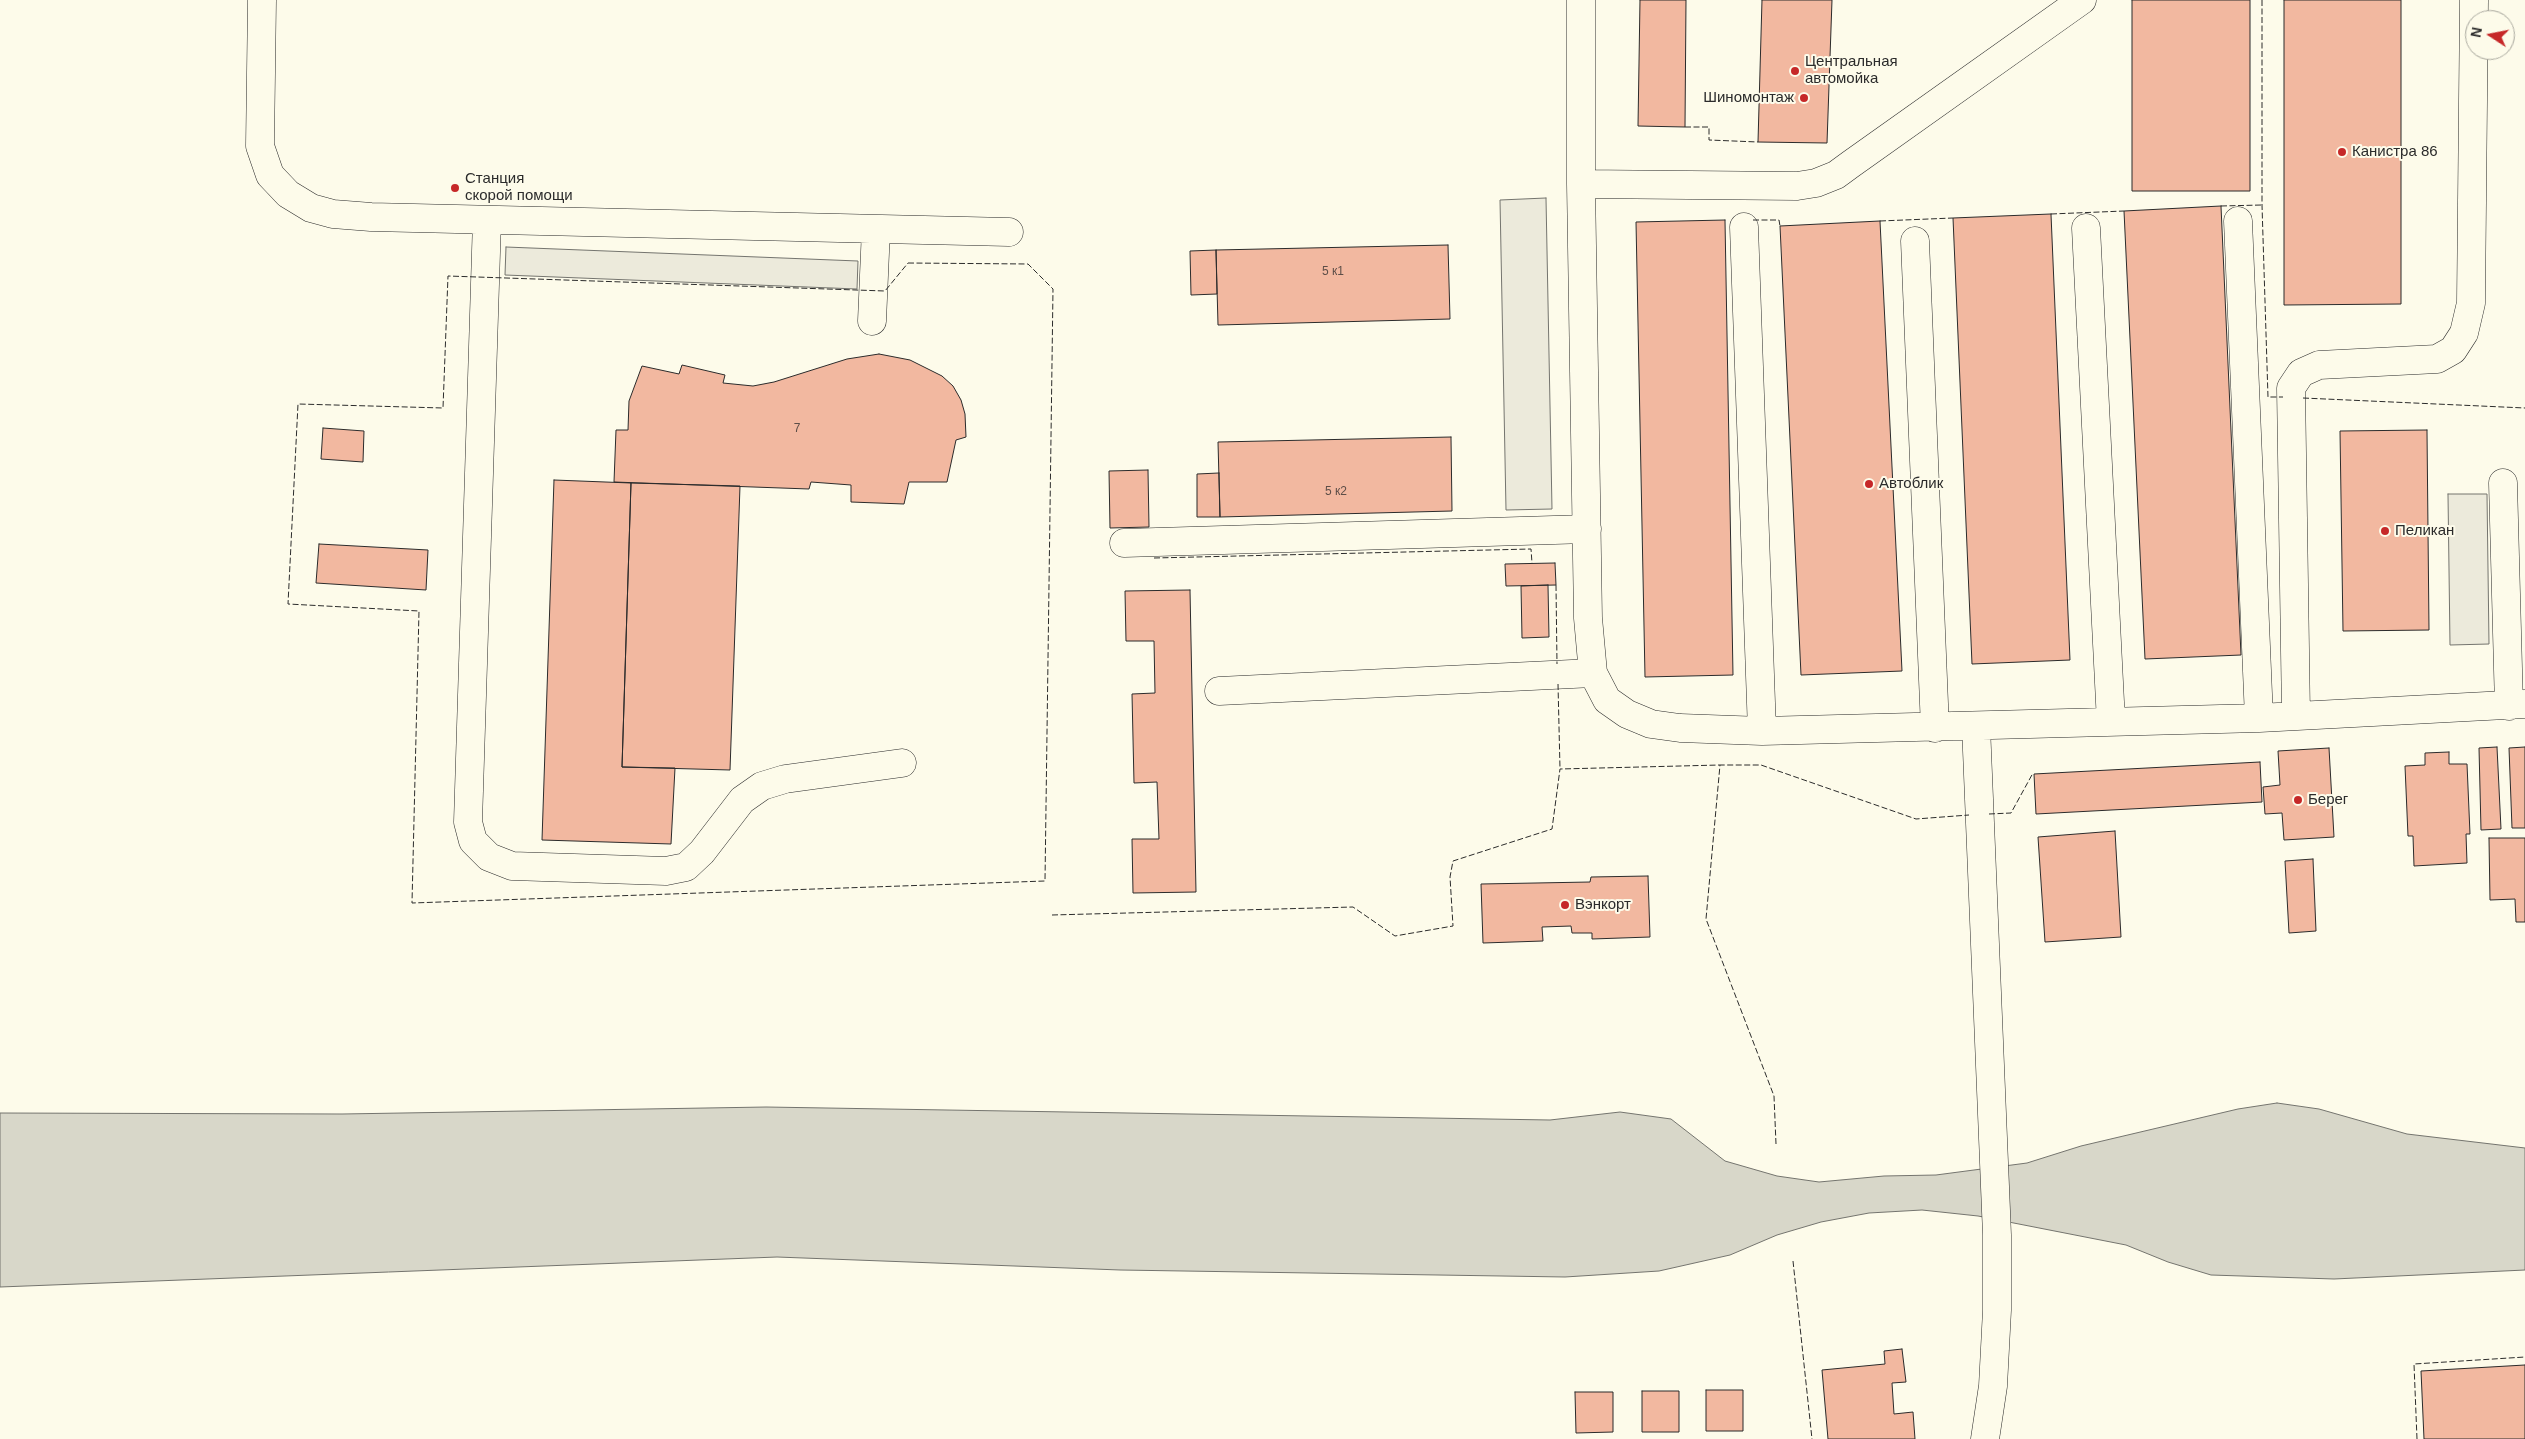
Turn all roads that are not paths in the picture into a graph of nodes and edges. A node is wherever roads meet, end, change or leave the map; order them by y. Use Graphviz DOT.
graph roads {
  1 [pos="262,0"];
  2 [pos="1581,0"];
  3 [pos="2082,0"];
  4 [pos="2474,0"];
  5 [pos="1581,184"];
  6 [pos="487,220"];
  7 [pos="2238,221"];
  8 [pos="1744,227"];
  9 [pos="2086,228"];
  10 [pos="876,229"];
  11 [pos="1009,232"];
  12 [pos="1915,241"];
  13 [pos="872,321"];
  14 [pos="2503,483"];
  15 [pos="1587,529"];
  16 [pos="1124,542"];
  17 [pos="1594,673"];
  18 [pos="1219,691"];
  19 [pos="2517,705"];
  20 [pos="2296,716"];
  21 [pos="2258,718"];
  22 [pos="2112,722"];
  23 [pos="1976,726"];
  24 [pos="1935,728"];
  25 [pos="1762,730"];
  26 [pos="902,763"];
  27 [pos="1985,1439"];
  1 -- 6 [label="street"];
  2 -- 5 [label="street"];
  3 -- 5 [label="street"];
  4 -- 20 [label="street"];
  5 -- 15 [label="street"];
  6 -- 10 [label="street"];
  6 -- 26 [label="street"];
  7 -- 21 [label="street"];
  8 -- 25 [label="street"];
  9 -- 22 [label="street"];
  10 -- 11 [label="street"];
  10 -- 13 [label="street"];
  12 -- 24 [label="street"];
  14 -- 19 [label="street"];
  15 -- 16 [label="street"];
  15 -- 17 [label="street"];
  17 -- 18 [label="street"];
  17 -- 25 [label="street"];
  19 -- 20 [label="street"];
  20 -- 21 [label="street"];
  21 -- 22 [label="street"];
  22 -- 23 [label="street"];
  23 -- 24 [label="street"];
  23 -- 27 [label="street"];
  24 -- 25 [label="street"];
}
